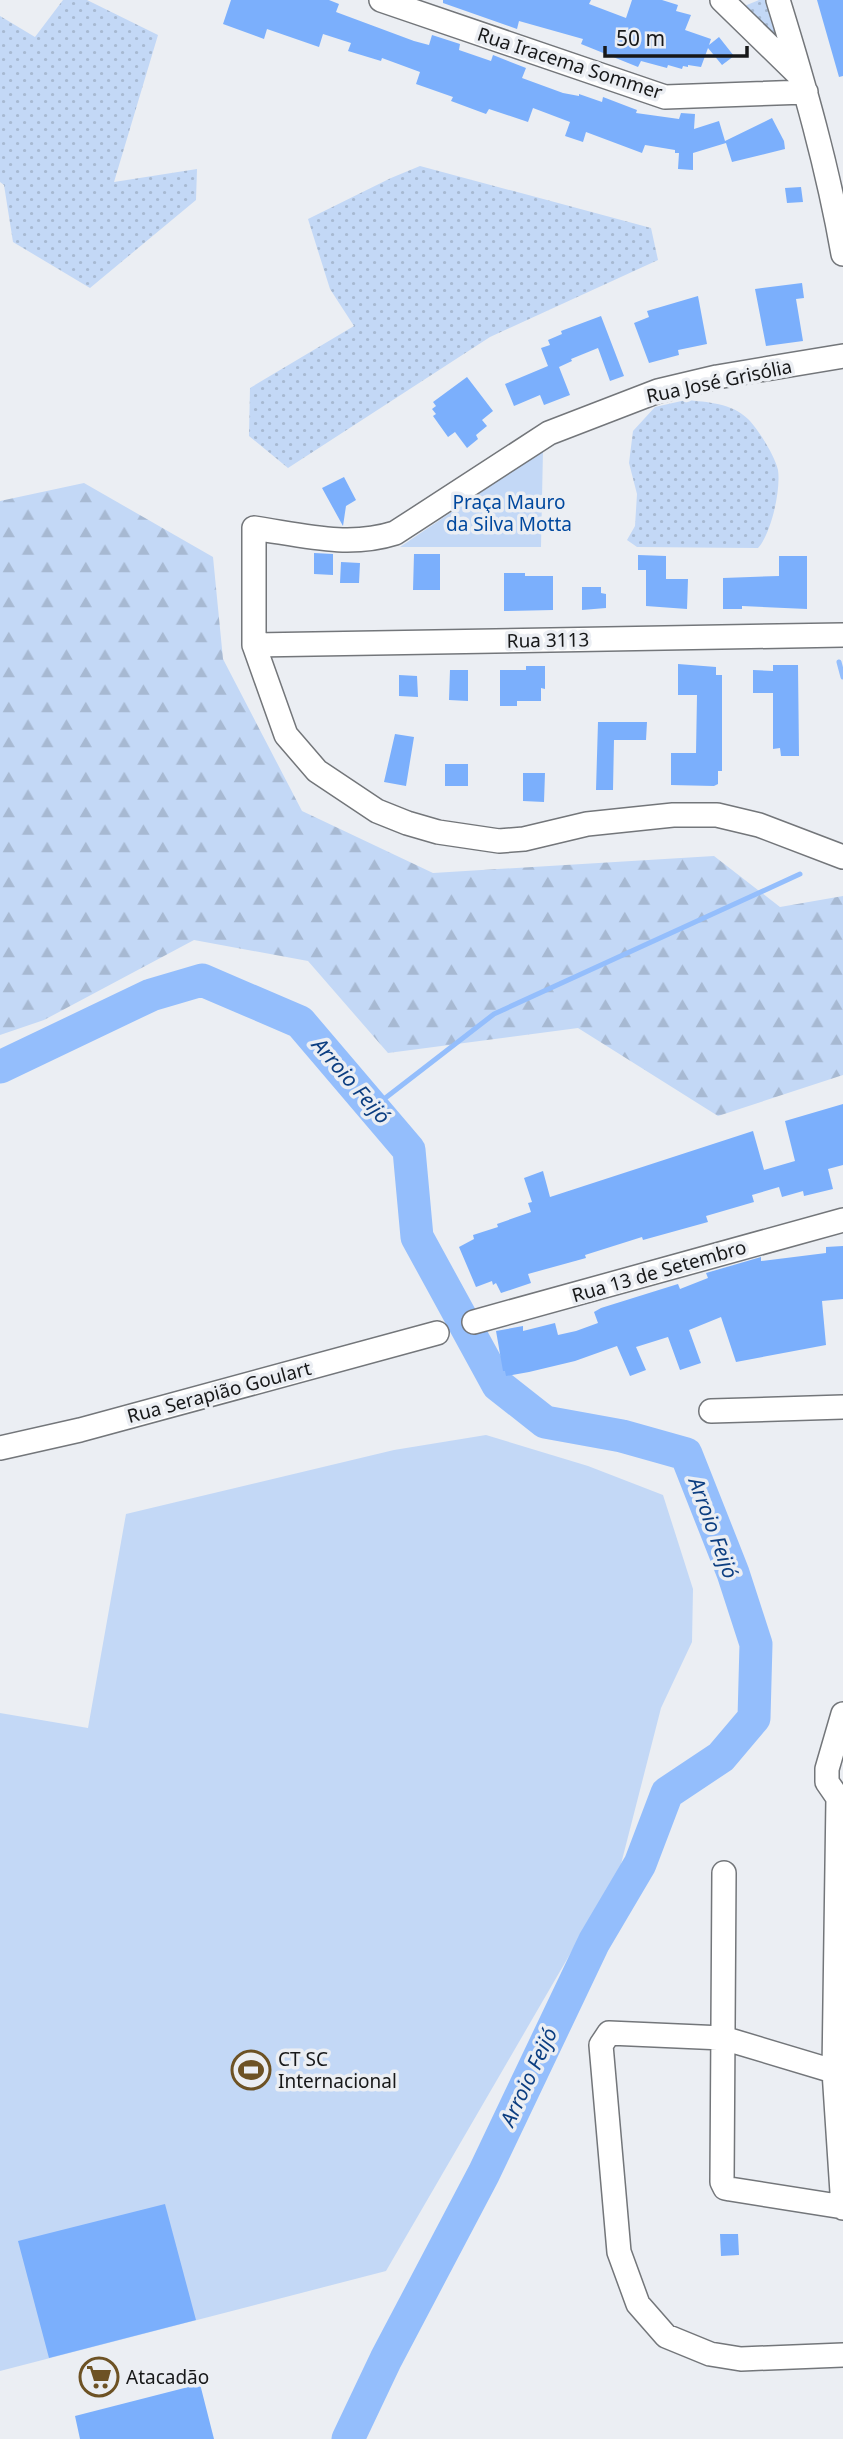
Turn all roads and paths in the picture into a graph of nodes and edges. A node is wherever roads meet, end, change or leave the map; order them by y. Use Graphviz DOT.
graph roads {
  1 [pos="381,0"];
  2 [pos="778,0"];
  3 [pos="729,2"];
  4 [pos="804,84"];
  5 [pos="835,174"];
  6 [pos="843,254"];
  7 [pos="843,356"];
  8 [pos="843,635"];
  9 [pos="254,645"];
  10 [pos="843,857"];
  11 [pos="843,1220"];
  12 [pos="474,1322"];
  13 [pos="437,1333"];
  14 [pos="843,1407"];
  15 [pos="711,1411"];
  16 [pos="0,1448"];
  17 [pos="843,1714"];
  18 [pos="841,1798"];
  19 [pos="724,1873"];
  20 [pos="723,2038"];
  21 [pos="839,2073"];
  22 [pos="843,2207"];
  23 [pos="843,2355"];
  1 -- 4 [label="street, Rua Iracema Sommer"];
  2 -- 4 [label="street"];
  3 -- 4 [label="street"];
  4 -- 5 [label="street"];
  5 -- 6 [label="street"];
  7 -- 9 [label="street, Rua José Grisólia"];
  8 -- 9 [label="street, Rua 3113"];
  9 -- 10 [label="street"];
  11 -- 12 [label="street, Rua 13 de Setembro"];
  13 -- 16 [label="street, Rua Serapião Goulart"];
  14 -- 15 [label="street"];
  17 -- 18 [label="street"];
  18 -- 21 [label="street"];
  19 -- 20 [label="street"];
  20 -- 21 [label="street"];
  20 -- 22 [label="street"];
  20 -- 23 [label="street"];
  21 -- 22 [label="street"];
}
